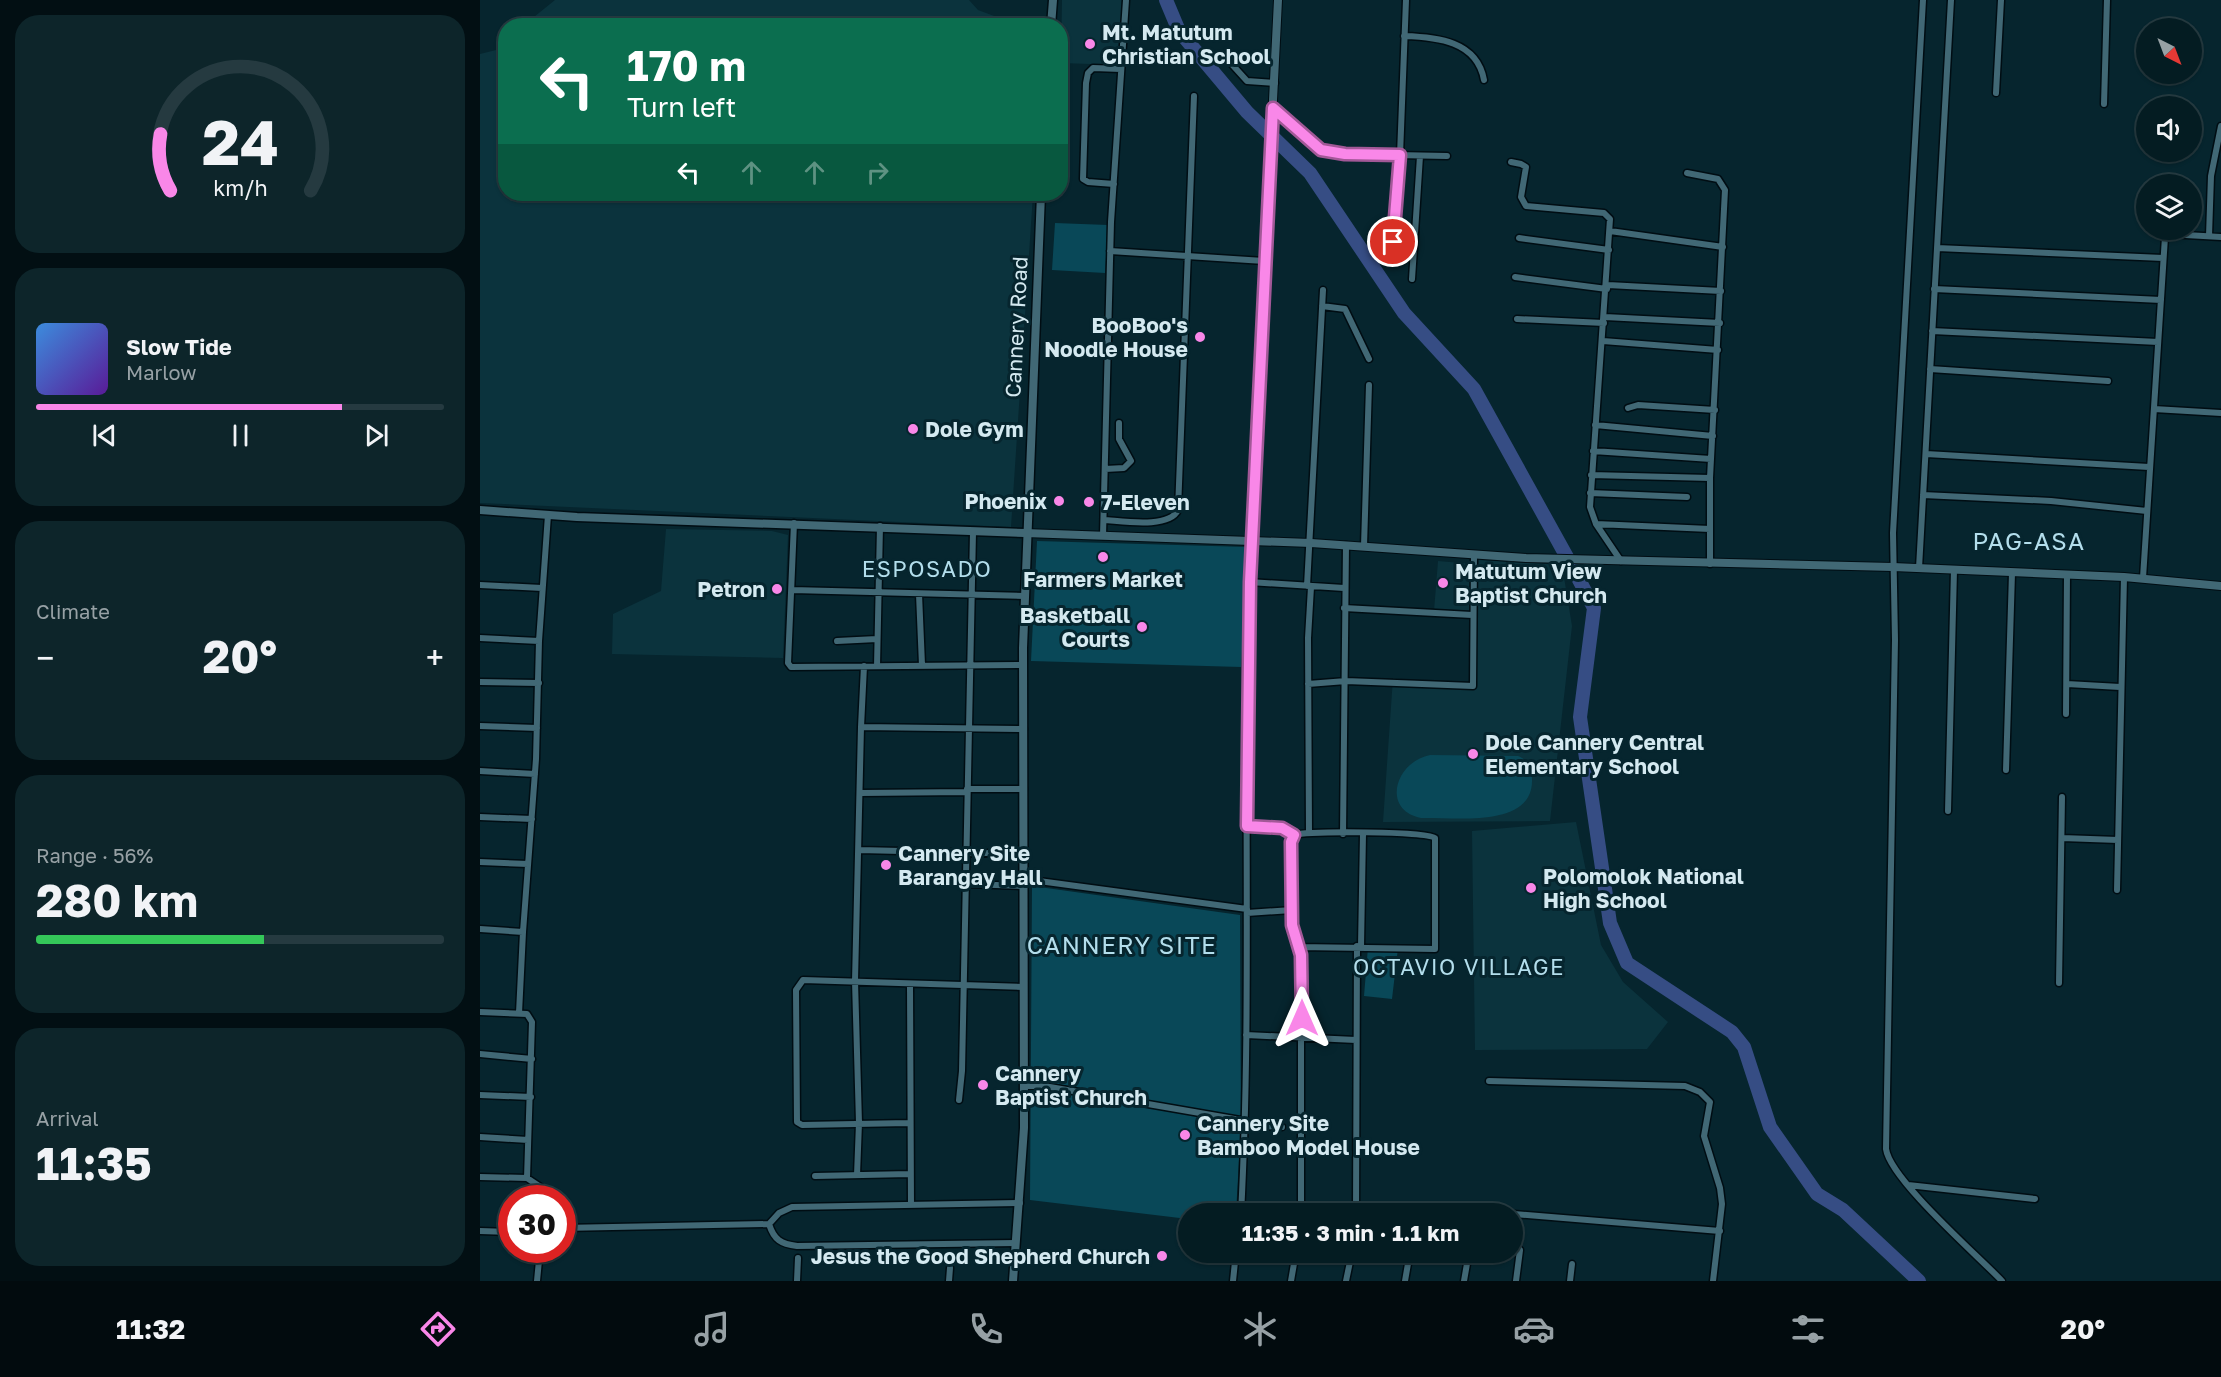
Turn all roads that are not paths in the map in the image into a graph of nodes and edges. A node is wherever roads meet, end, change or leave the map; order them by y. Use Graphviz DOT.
graph roads {
  1 [pos="1053,0"];
  2 [pos="1126,0"];
  3 [pos="1278,0"];
  4 [pos="1406,0"];
  5 [pos="1923,0"];
  6 [pos="1951,0"];
  7 [pos="2001,0"];
  8 [pos="2107,0"];
  9 [pos="1052,18"];
  10 [pos="1404,36"];
  11 [pos="1227,59"];
  12 [pos="1121,69"];
  13 [pos="1484,80"];
  14 [pos="1275,83"];
  15 [pos="1996,93"];
  16 [pos="1194,96"];
  17 [pos="2104,104"];
  18 [pos="1273,108"];
  19 [pos="2221,126"];
  20 [pos="1400,155"];
  21 [pos="1420,156"];
  22 [pos="1447,156"];
  23 [pos="1511,162"];
  24 [pos="1687,173"];
  25 [pos="1114,184"];
  26 [pos="1041,201"];
  27 [pos="1610,231"];
  28 [pos="2208,236"];
  29 [pos="2221,237"];
  30 [pos="1520,238"];
  31 [pos="1393,242"];
  32 [pos="1723,247"];
  33 [pos="1937,248"];
  34 [pos="1609,250"];
  35 [pos="1110,251"];
  36 [pos="1187,256"];
  37 [pos="2163,258"];
  38 [pos="1264,261"];
  39 [pos="1515,277"];
  40 [pos="1412,279"];
  41 [pos="1607,287"];
  42 [pos="1935,289"];
  43 [pos="1323,291"];
  44 [pos="1721,291"];
  45 [pos="2161,300"];
  46 [pos="1322,306"];
  47 [pos="1517,319"];
  48 [pos="1605,320"];
  49 [pos="1720,322"];
  50 [pos="1932,330"];
  51 [pos="1603,341"];
  52 [pos="2158,342"];
  53 [pos="1718,350"];
  54 [pos="1369,359"];
  55 [pos="1930,369"];
  56 [pos="2108,381"];
  57 [pos="1369,385"];
  58 [pos="1628,408"];
  59 [pos="1715,410"];
  60 [pos="2154,410"];
  61 [pos="2221,413"];
  62 [pos="1119,423"];
  63 [pos="1595,425"];
  64 [pos="1713,436"];
  65 [pos="1593,451"];
  66 [pos="1926,454"];
  67 [pos="1712,459"];
  68 [pos="2149,468"];
  69 [pos="1105,469"];
  70 [pos="1591,475"];
  71 [pos="1710,478"];
  72 [pos="1590,493"];
  73 [pos="1923,495"];
  74 [pos="1688,497"];
  75 [pos="480,510"];
  76 [pos="2147,510"];
  77 [pos="548,515"];
  78 [pos="1104,520"];
  79 [pos="794,523"];
  80 [pos="1596,524"];
  81 [pos="880,526"];
  82 [pos="1710,530"];
  83 [pos="974,532"];
  84 [pos="1025,533"];
  85 [pos="1103,536"];
  86 [pos="1251,541"];
  87 [pos="1311,543"];
  88 [pos="1346,545"];
  89 [pos="1364,546"];
  90 [pos="1474,556"];
  91 [pos="1621,561"];
  92 [pos="1710,564"];
  93 [pos="1893,567"];
  94 [pos="1919,568"];
  95 [pos="1954,570"];
  96 [pos="2012,573"];
  97 [pos="2067,575"];
  98 [pos="2124,577"];
  99 [pos="2143,578"];
  100 [pos="1250,582"];
  101 [pos="480,585"];
  102 [pos="1309,586"];
  103 [pos="2221,586"];
  104 [pos="542,588"];
  105 [pos="1344,588"];
  106 [pos="792,590"];
  107 [pos="878,593"];
  108 [pos="919,594"];
  109 [pos="972,595"];
  110 [pos="1024,596"];
  111 [pos="1344,608"];
  112 [pos="1473,615"];
  113 [pos="480,638"];
  114 [pos="877,639"];
  115 [pos="539,640"];
  116 [pos="837,641"];
  117 [pos="971,664"];
  118 [pos="922,665"];
  119 [pos="1022,665"];
  120 [pos="864,666"];
  121 [pos="877,666"];
  122 [pos="1346,681"];
  123 [pos="480,682"];
  124 [pos="539,683"];
  125 [pos="1308,684"];
  126 [pos="2067,684"];
  127 [pos="2120,687"];
  128 [pos="2066,714"];
  129 [pos="480,726"];
  130 [pos="861,727"];
  131 [pos="537,728"];
  132 [pos="968,728"];
  133 [pos="1024,729"];
  134 [pos="2006,770"];
  135 [pos="480,771"];
  136 [pos="535,774"];
  137 [pos="1024,789"];
  138 [pos="967,790"];
  139 [pos="860,793"];
  140 [pos="2062,797"];
  141 [pos="1948,811"];
  142 [pos="480,817"];
  143 [pos="532,819"];
  144 [pos="1247,826"];
  145 [pos="1309,833"];
  146 [pos="1343,834"];
  147 [pos="1363,834"];
  148 [pos="1294,835"];
  149 [pos="2062,838"];
  150 [pos="2118,840"];
  151 [pos="859,850"];
  152 [pos="967,853"];
  153 [pos="1024,854"];
  154 [pos="480,862"];
  155 [pos="528,864"];
  156 [pos="1024,883"];
  157 [pos="966,884"];
  158 [pos="2117,890"];
  159 [pos="1292,910"];
  160 [pos="1247,911"];
  161 [pos="480,930"];
  162 [pos="523,932"];
  163 [pos="1298,946"];
  164 [pos="1359,946"];
  165 [pos="855,981"];
  166 [pos="2059,983"];
  167 [pos="910,985"];
  168 [pos="963,987"];
  169 [pos="1024,987"];
  170 [pos="480,1012"];
  171 [pos="519,1013"];
  172 [pos="1246,1035"];
  173 [pos="1302,1037"];
  174 [pos="1356,1040"];
  175 [pos="480,1054"];
  176 [pos="532,1059"];
  177 [pos="1489,1081"];
  178 [pos="1025,1086"];
  179 [pos="480,1095"];
  180 [pos="531,1097"];
  181 [pos="959,1100"];
  182 [pos="859,1123"];
  183 [pos="909,1123"];
  184 [pos="1246,1123"];
  185 [pos="1282,1127"];
  186 [pos="480,1137"];
  187 [pos="528,1140"];
  188 [pos="910,1174"];
  189 [pos="857,1175"];
  190 [pos="815,1176"];
  191 [pos="480,1177"];
  192 [pos="527,1178"];
  193 [pos="1907,1184"];
  194 [pos="538,1185"];
  195 [pos="2036,1199"];
  196 [pos="1020,1203"];
  197 [pos="1242,1203"];
  198 [pos="1301,1203"];
  199 [pos="1356,1203"];
  200 [pos="911,1204"];
  201 [pos="1523,1215"];
  202 [pos="769,1224"];
  203 [pos="576,1228"];
  204 [pos="480,1231"];
  205 [pos="1720,1231"];
  206 [pos="498,1232"];
  207 [pos="1016,1243"];
  208 [pos="798,1258"];
  209 [pos="539,1263"];
  210 [pos="1235,1263"];
  211 [pos="1294,1263"];
  212 [pos="1350,1263"];
  213 [pos="1408,1263"];
  214 [pos="1467,1263"];
  215 [pos="1518,1263"];
  216 [pos="1572,1264"];
  217 [pos="950,1268"];
  218 [pos="537,1281"];
  219 [pos="797,1281"];
  220 [pos="949,1281"];
  221 [pos="1013,1281"];
  222 [pos="1233,1281"];
  223 [pos="1292,1281"];
  224 [pos="1346,1281"];
  225 [pos="1405,1281"];
  226 [pos="1464,1281"];
  227 [pos="1516,1281"];
  228 [pos="1570,1281"];
  229 [pos="1713,1281"];
  230 [pos="2002,1281"];
  1 -- 9 [label="main road"];
  2 -- 12 [label="street"];
  3 -- 14 [label="street"];
  4 -- 10 [label="street"];
  5 -- 93 [label="street"];
  6 -- 33 [label="street"];
  7 -- 15 [label="street"];
  8 -- 17 [label="street"];
  10 -- 13 [label="street"];
  10 -- 20 [label="street"];
  11 -- 14 [label="street"];
  12 -- 25 [label="street"];
  12 -- 25 [label="street"];
  14 -- 18 [label="street"];
  16 -- 36 [label="street"];
  18 -- 20 [label="street"];
  18 -- 38 [label="street"];
  19 -- 28 [label="street"];
  20 -- 21 [label="street"];
  20 -- 31 [label="street"];
  21 -- 22 [label="street"];
  21 -- 40 [label="street"];
  23 -- 27 [label="street"];
  24 -- 32 [label="street"];
  25 -- 35 [label="street"];
  26 -- 84 [label="main road, Cannery Road"];
  27 -- 32 [label="street"];
  27 -- 34 [label="street"];
  28 -- 29 [label="street"];
  28 -- 37 [label="street"];
  30 -- 34 [label="street"];
  32 -- 44 [label="street"];
  33 -- 37 [label="street"];
  33 -- 42 [label="street"];
  34 -- 41 [label="street"];
  35 -- 36 [label="street"];
  35 -- 69 [label="street"];
  36 -- 38 [label="street"];
  36 -- 78 [label="street"];
  37 -- 45 [label="street"];
  38 -- 86 [label="street"];
  39 -- 41 [label="street"];
  41 -- 44 [label="street"];
  41 -- 48 [label="street"];
  42 -- 45 [label="street"];
  42 -- 50 [label="street"];
  43 -- 46 [label="street"];
  44 -- 49 [label="street"];
  45 -- 52 [label="street"];
  46 -- 54 [label="street"];
  46 -- 87 [label="street"];
  47 -- 48 [label="street"];
  48 -- 49 [label="street"];
  48 -- 51 [label="street"];
  49 -- 53 [label="street"];
  50 -- 52 [label="street"];
  50 -- 55 [label="street"];
  51 -- 53 [label="street"];
  51 -- 63 [label="street"];
  52 -- 60 [label="street"];
  53 -- 59 [label="street"];
  55 -- 56 [label="street"];
  55 -- 66 [label="street"];
  57 -- 89 [label="street"];
  58 -- 59 [label="street"];
  59 -- 64 [label="street"];
  60 -- 61 [label="street"];
  60 -- 68 [label="street"];
  62 -- 69 [label="street"];
  63 -- 64 [label="street"];
  63 -- 65 [label="street"];
  64 -- 67 [label="street"];
  65 -- 67 [label="street"];
  65 -- 70 [label="street"];
  66 -- 68 [label="street"];
  66 -- 73 [label="street"];
  67 -- 71 [label="street"];
  68 -- 76 [label="street"];
  69 -- 78 [label="street"];
  70 -- 71 [label="street"];
  70 -- 72 [label="street"];
  71 -- 82 [label="street"];
  72 -- 74 [label="street"];
  72 -- 80 [label="street"];
  73 -- 76 [label="street"];
  73 -- 94 [label="street"];
  75 -- 77 [label="main road"];
  76 -- 99 [label="street"];
  77 -- 79 [label="main road"];
  77 -- 104 [label="street"];
  78 -- 85 [label="street"];
  79 -- 81 [label="main road"];
  79 -- 106 [label="street"];
  80 -- 82 [label="street"];
  80 -- 91 [label="street"];
  81 -- 83 [label="main road"];
  81 -- 107 [label="street"];
  82 -- 92 [label="street"];
  83 -- 84 [label="main road"];
  83 -- 109 [label="street"];
  84 -- 85 [label="street"];
  84 -- 110 [label="main road, Cannery Road"];
  85 -- 86 [label="street"];
  86 -- 87 [label="street"];
  86 -- 100 [label="street"];
  87 -- 88 [label="street"];
  87 -- 102 [label="street"];
  88 -- 89 [label="street"];
  88 -- 105 [label="street"];
  89 -- 90 [label="street"];
  90 -- 91 [label="street"];
  90 -- 112 [label="street"];
  91 -- 92 [label="street"];
  92 -- 93 [label="street"];
  93 -- 94 [label="street"];
  93 -- 193 [label="street"];
  94 -- 95 [label="street"];
  95 -- 96 [label="street"];
  95 -- 141 [label="street"];
  96 -- 97 [label="street"];
  96 -- 134 [label="street"];
  97 -- 98 [label="street"];
  97 -- 126 [label="street"];
  98 -- 99 [label="street"];
  98 -- 127 [label="street"];
  99 -- 103 [label="street"];
  100 -- 102 [label="street"];
  100 -- 144 [label="street"];
  101 -- 104 [label="street"];
  102 -- 105 [label="street"];
  102 -- 125 [label="street"];
  104 -- 115 [label="street"];
  105 -- 111 [label="street"];
  106 -- 107 [label="street"];
  106 -- 120 [label="street"];
  107 -- 108 [label="street"];
  107 -- 114 [label="street"];
  108 -- 109 [label="street"];
  108 -- 118 [label="street"];
  109 -- 110 [label="street"];
  109 -- 117 [label="street"];
  110 -- 119 [label="main road, Cannery Road"];
  111 -- 112 [label="street"];
  111 -- 122 [label="street"];
  112 -- 122 [label="street"];
  113 -- 115 [label="street"];
  114 -- 116 [label="street"];
  114 -- 121 [label="street"];
  115 -- 124 [label="street"];
  117 -- 118 [label="street"];
  117 -- 119 [label="street"];
  117 -- 132 [label="street"];
  118 -- 121 [label="street"];
  119 -- 133 [label="main road, Cannery Road"];
  120 -- 121 [label="street"];
  120 -- 130 [label="street"];
  122 -- 125 [label="street"];
  122 -- 146 [label="street"];
  123 -- 124 [label="street"];
  124 -- 131 [label="street"];
  125 -- 145 [label="street"];
  126 -- 127 [label="street"];
  126 -- 128 [label="street"];
  127 -- 150 [label="street"];
  129 -- 131 [label="street"];
  130 -- 132 [label="street"];
  130 -- 139 [label="street"];
  131 -- 136 [label="street"];
  132 -- 133 [label="street"];
  132 -- 138 [label="street"];
  133 -- 137 [label="main road, Cannery Road"];
  135 -- 136 [label="street"];
  136 -- 143 [label="street"];
  137 -- 138 [label="street"];
  137 -- 153 [label="main road, Cannery Road"];
  138 -- 139 [label="street"];
  138 -- 152 [label="street"];
  139 -- 151 [label="street"];
  140 -- 149 [label="street"];
  142 -- 143 [label="street"];
  143 -- 155 [label="street"];
  144 -- 148 [label="street"];
  144 -- 160 [label="street"];
  145 -- 146 [label="street"];
  145 -- 148 [label="street"];
  146 -- 147 [label="street"];
  147 -- 164 [label="street"];
  147 -- 164 [label="street"];
  148 -- 159 [label="street"];
  149 -- 150 [label="street"];
  149 -- 166 [label="street"];
  150 -- 158 [label="street"];
  151 -- 152 [label="street"];
  151 -- 165 [label="street"];
  152 -- 153 [label="street"];
  152 -- 157 [label="street"];
  153 -- 156 [label="main road, Cannery Road"];
  154 -- 155 [label="street"];
  155 -- 162 [label="street"];
  156 -- 157 [label="street"];
  156 -- 160 [label="street"];
  156 -- 169 [label="main road, Cannery Road"];
  157 -- 168 [label="street"];
  159 -- 160 [label="street"];
  159 -- 163 [label="street"];
  160 -- 172 [label="street"];
  161 -- 162 [label="street"];
  162 -- 171 [label="street"];
  163 -- 164 [label="street"];
  163 -- 173 [label="street"];
  164 -- 174 [label="street"];
  165 -- 167 [label="street"];
  165 -- 182 [label="street"];
  165 -- 182 [label="street"];
  167 -- 168 [label="street"];
  167 -- 183 [label="street"];
  168 -- 169 [label="street"];
  168 -- 181 [label="street"];
  169 -- 178 [label="main road, Cannery Road"];
  170 -- 171 [label="street"];
  171 -- 176 [label="street"];
  172 -- 173 [label="street"];
  172 -- 184 [label="street"];
  173 -- 174 [label="street"];
  173 -- 198 [label="street"];
  174 -- 199 [label="street"];
  175 -- 176 [label="street"];
  176 -- 180 [label="street"];
  177 -- 205 [label="street"];
  178 -- 184 [label="street"];
  178 -- 196 [label="main road, Cannery Road"];
  179 -- 180 [label="street"];
  180 -- 187 [label="street"];
  182 -- 183 [label="street"];
  182 -- 189 [label="street"];
  183 -- 188 [label="street"];
  184 -- 185 [label="street"];
  184 -- 197 [label="street"];
  186 -- 187 [label="street"];
  187 -- 192 [label="street"];
  188 -- 189 [label="street"];
  188 -- 200 [label="street"];
  189 -- 190 [label="street"];
  191 -- 192 [label="street"];
  192 -- 194 [label="street"];
  193 -- 195 [label="street"];
  193 -- 230 [label="street"];
  196 -- 200 [label="street"];
  196 -- 207 [label="main road, Cannery Road"];
  200 -- 202 [label="street"];
  201 -- 205 [label="street"];
  202 -- 203 [label="street"];
  202 -- 207 [label="street"];
  204 -- 206 [label="street"];
  205 -- 229 [label="street"];
  207 -- 221 [label="main road, Cannery Road"];
  208 -- 219 [label="street"];
  209 -- 218 [label="street"];
  210 -- 222 [label="street"];
  211 -- 223 [label="street"];
  212 -- 224 [label="street"];
  213 -- 225 [label="street"];
  214 -- 226 [label="street"];
  215 -- 227 [label="street"];
  216 -- 228 [label="street"];
  217 -- 220 [label="street"];
}
